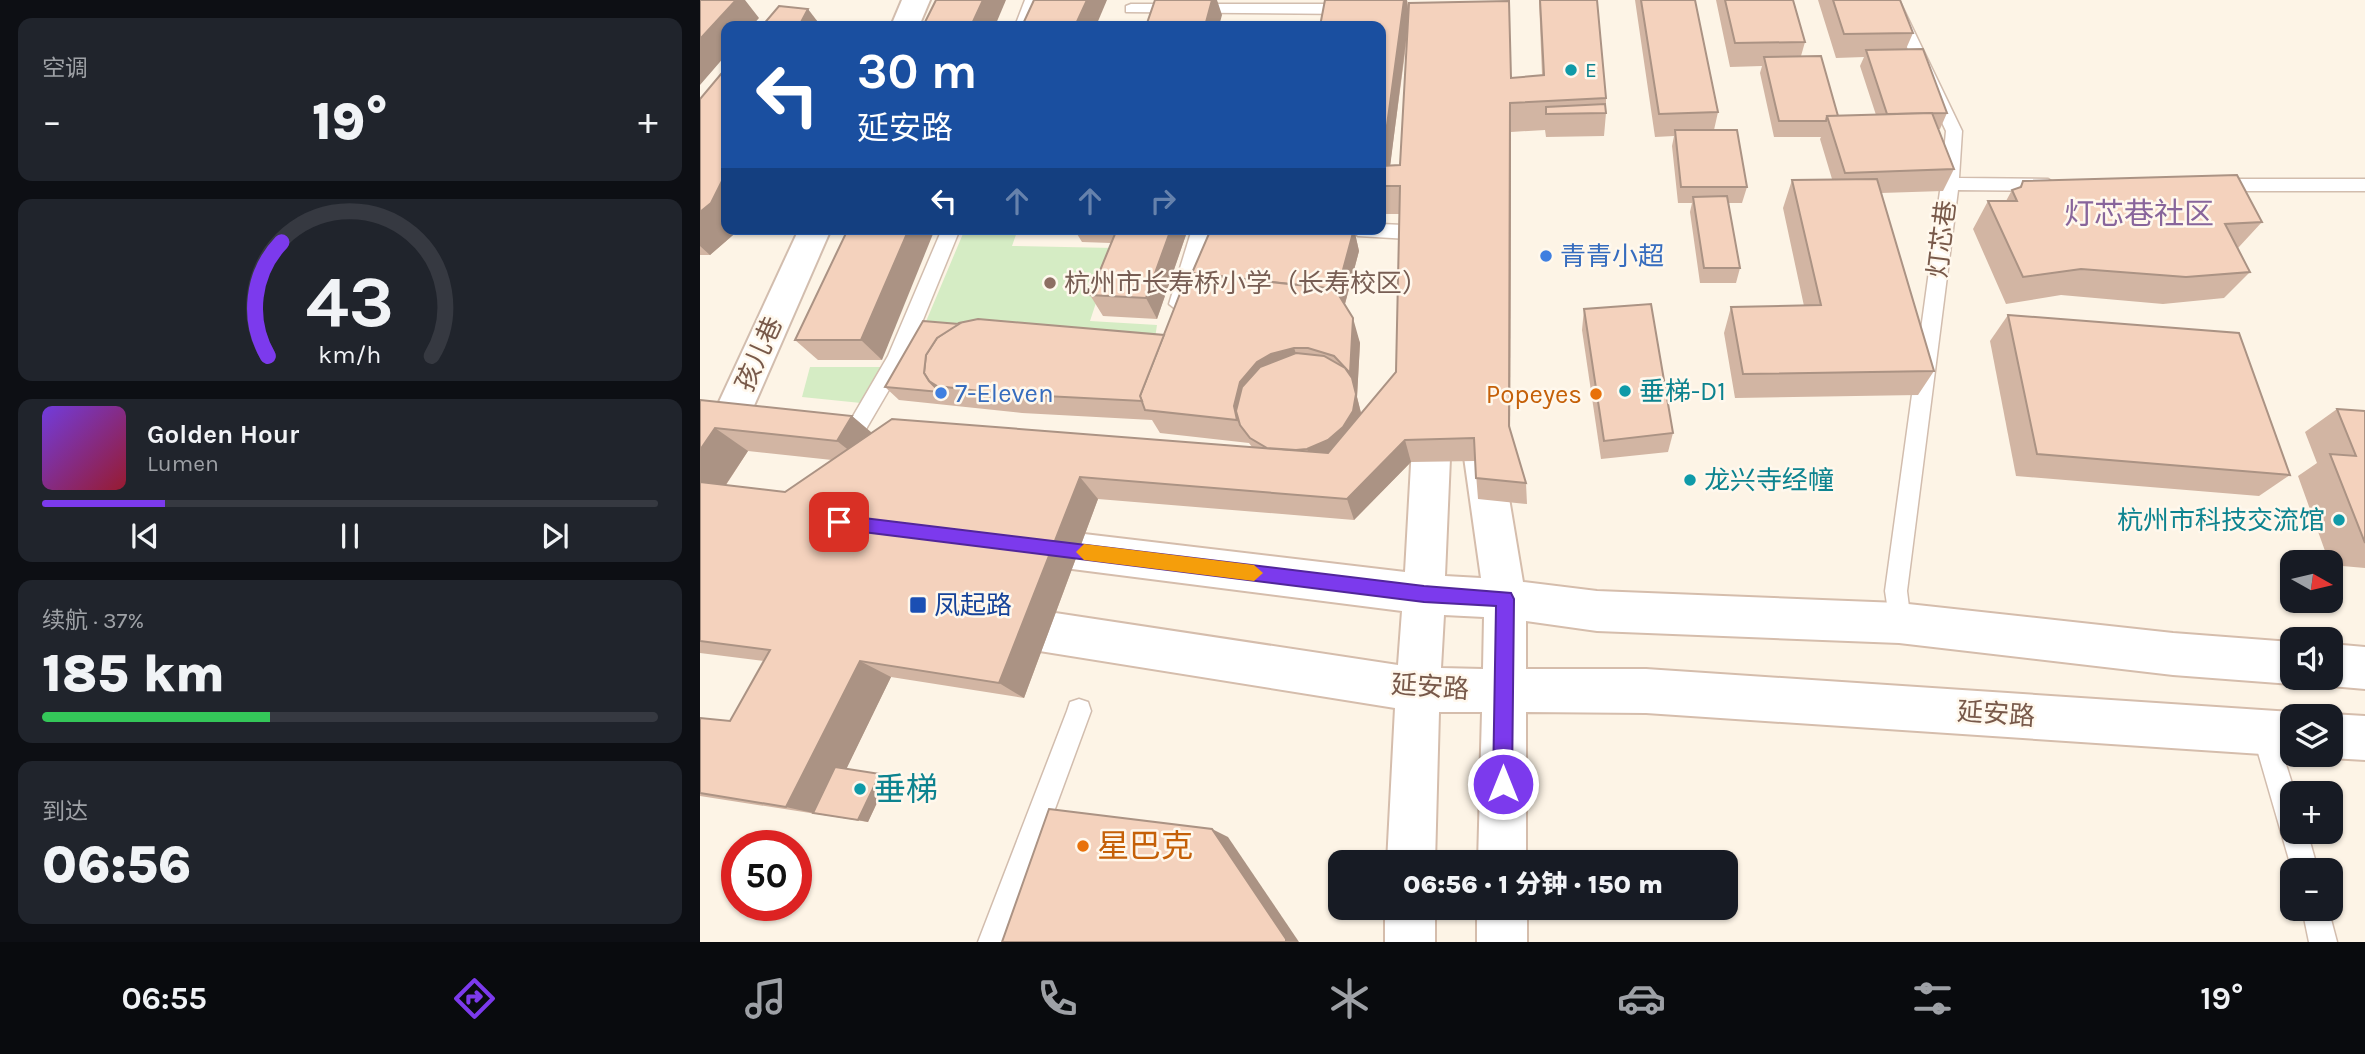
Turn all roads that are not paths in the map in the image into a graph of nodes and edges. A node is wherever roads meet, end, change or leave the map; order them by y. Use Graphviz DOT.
graph roads {
  1 [pos="916,0"];
  2 [pos="1032,0"];
  3 [pos="1892,0"];
  4 [pos="1278,4"];
  5 [pos="1133,5"];
  6 [pos="1252,9"];
  7 [pos="1320,9"];
  8 [pos="1371,9"];
  9 [pos="907,21"];
  10 [pos="1023,21"];
  11 [pos="1249,21"];
  12 [pos="1317,21"];
  13 [pos="1950,184"];
  14 [pos="2060,185"];
  15 [pos="2199,185"];
  16 [pos="2365,185"];
  17 [pos="1386,231"];
  18 [pos="812,235"];
  19 [pos="949,235"];
  20 [pos="1199,235"];
  21 [pos="1439,235"];
  22 [pos="1172,322"];
  23 [pos="1434,383"];
  24 [pos="1476,413"];
  25 [pos="836,464"];
  26 [pos="705,496"];
  27 [pos="991,541"];
  28 [pos="1424,594"];
  29 [pos="1505,599"];
  30 [pos="959,618"];
  31 [pos="1899,623"];
  32 [pos="2280,662"];
  33 [pos="2343,666"];
  34 [pos="2365,668"];
  35 [pos="1420,690"];
  36 [pos="1504,690"];
  37 [pos="1079,711"];
  38 [pos="2278,733"];
  39 [pos="2343,737"];
  40 [pos="2365,738"];
  41 [pos="2285,781"];
  42 [pos="1411,850"];
  43 [pos="1502,850"];
  44 [pos="1410,920"];
  45 [pos="1502,920"];
  46 [pos="2318,921"];
  47 [pos="992,942"];
  48 [pos="1410,942"];
  49 [pos="1502,942"];
  50 [pos="2323,942"];
  1 -- 9 [label="main road"];
  2 -- 10 [label="lane"];
  3 -- 13 [label="lane"];
  4 -- 6 [label="lane"];
  4 -- 7 [label="lane"];
  5 -- 6 [label="lane"];
  6 -- 11 [label="lane"];
  7 -- 8 [label="lane"];
  7 -- 12 [label="lane"];
  13 -- 14 [label="lane, 灯芯巷"];
  13 -- 31 [label="lane, 灯芯巷"];
  15 -- 16 [label="lane"];
  17 -- 21 [label="lane"];
  18 -- 26 [label="main road, 孩儿巷"];
  19 -- 25 [label="lane"];
  20 -- 22 [label="lane"];
  23 -- 28 [label="main road"];
  24 -- 29 [label="main road"];
  27 -- 28 [label="main road"];
  28 -- 29 [label="main road"];
  28 -- 35 [label="main road"];
  29 -- 31 [label="main road"];
  29 -- 36 [label="main road"];
  30 -- 35 [label="main road, 延安路"];
  31 -- 32 [label="main road"];
  33 -- 34 [label="main road"];
  35 -- 36 [label="main road, 延安路"];
  35 -- 42 [label="main road"];
  36 -- 38 [label="main road, 延安路"];
  36 -- 43 [label="main road"];
  37 -- 47 [label="lane"];
  38 -- 41 [label="lane"];
  39 -- 40 [label="main road"];
  44 -- 48 [label="main road"];
  45 -- 49 [label="main road"];
  46 -- 50 [label="lane"];
}
